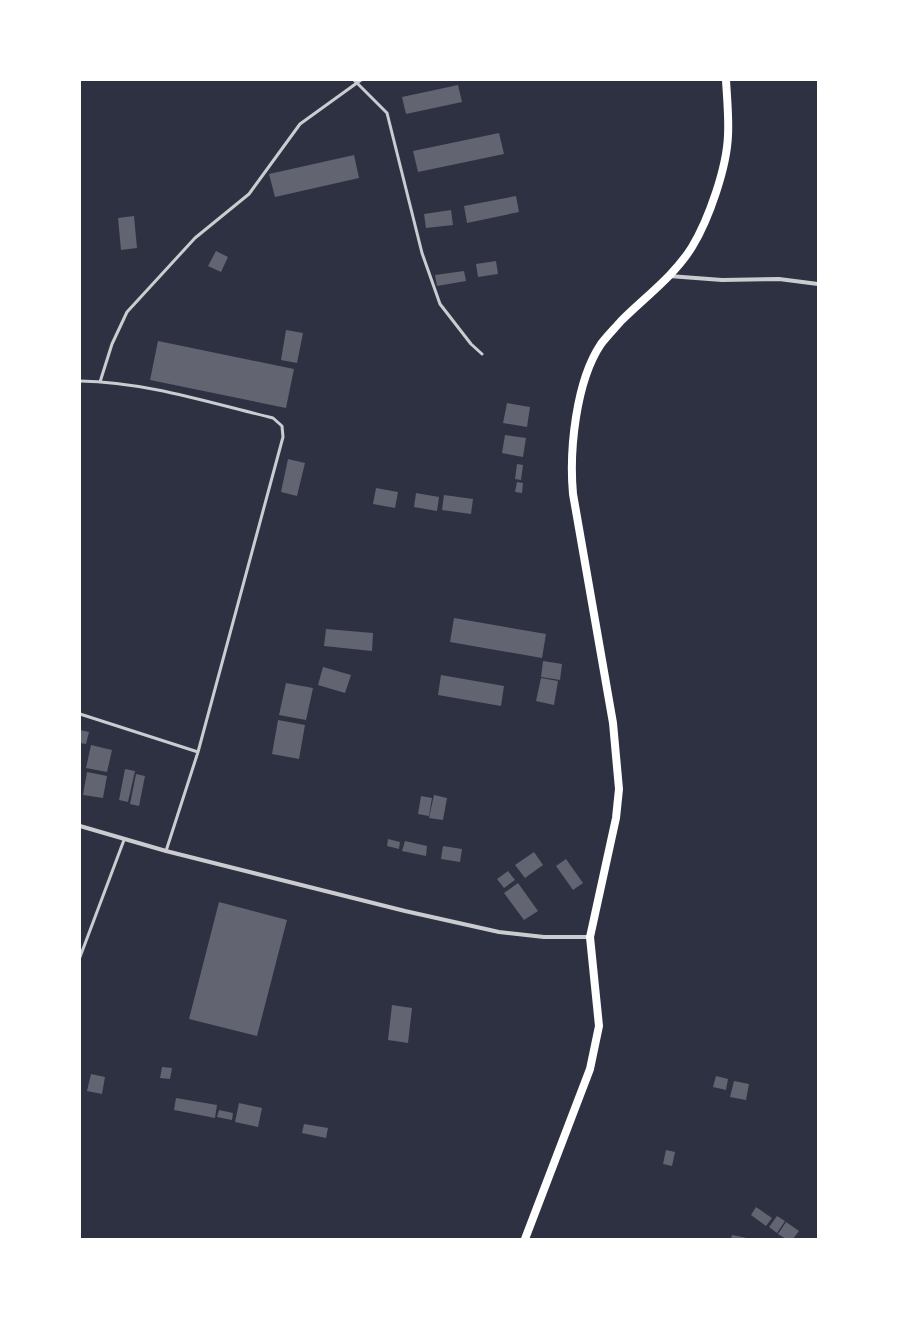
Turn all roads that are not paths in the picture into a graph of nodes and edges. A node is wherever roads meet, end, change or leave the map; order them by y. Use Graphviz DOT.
graph roads {
  1 [pos="726,80"];
  2 [pos="358,81"];
  3 [pos="669,276"];
  4 [pos="818,284"];
  5 [pos="482,354"];
  6 [pos="80,382"];
  7 [pos="100,382"];
  8 [pos="80,714"];
  9 [pos="198,752"];
  10 [pos="80,826"];
  11 [pos="124,840"];
  12 [pos="166,852"];
  13 [pos="590,937"];
  14 [pos="80,956"];
  15 [pos="525,1239"];
  1 -- 3 [label="main road"];
  2 -- 5 [label="lane"];
  2 -- 7 [label="lane"];
  3 -- 4 [label="street"];
  3 -- 13 [label="main road"];
  6 -- 7 [label="lane"];
  7 -- 9 [label="lane"];
  8 -- 9 [label="lane"];
  9 -- 12 [label="lane"];
  10 -- 11 [label="street"];
  11 -- 12 [label="street"];
  11 -- 14 [label="lane"];
  12 -- 13 [label="street"];
  13 -- 15 [label="main road"];
}
